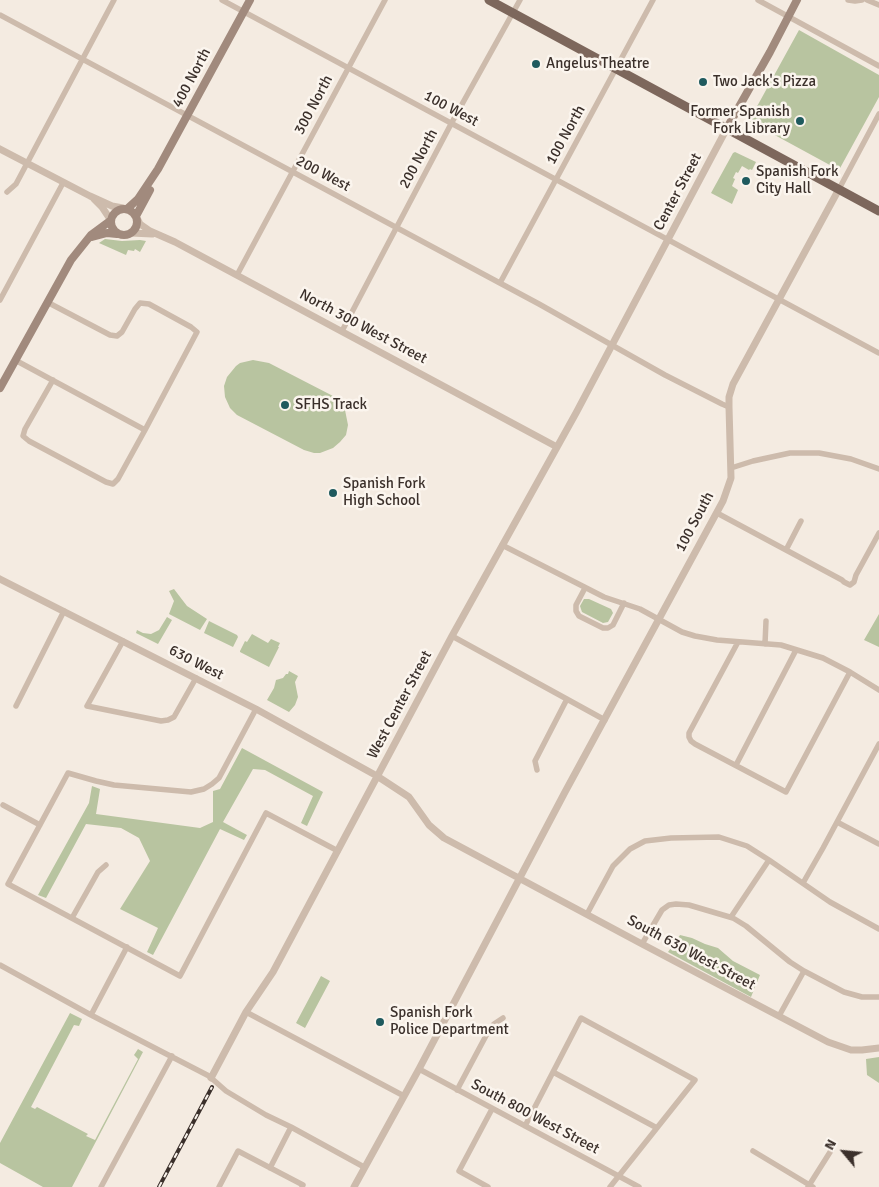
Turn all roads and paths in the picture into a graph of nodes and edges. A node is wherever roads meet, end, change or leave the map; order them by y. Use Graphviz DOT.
graph roads {
  1 [pos="114,0"];
  2 [pos="222,0"];
  3 [pos="250,0"];
  4 [pos="385,0"];
  5 [pos="489,0"];
  6 [pos="520,0"];
  7 [pos="653,0"];
  8 [pos="758,0"];
  9 [pos="797,0"];
  10 [pos="848,0"];
  11 [pos="862,0"];
  12 [pos="867,0"];
  13 [pos="879,5"];
  14 [pos="244,12"];
  15 [pos="513,13"];
  16 [pos="0,15"];
  17 [pos="788,17"];
  18 [pos="83,59"];
  19 [pos="879,66"];
  20 [pos="348,67"];
  21 [pos="615,69"];
  22 [pos="879,114"];
  23 [pos="188,116"];
  24 [pos="451,124"];
  25 [pos="727,128"];
  26 [pos="0,149"];
  27 [pos="27,164"];
  28 [pos="158,169"];
  29 [pos="292,172"];
  30 [pos="556,179"];
  31 [pos="63,182"];
  32 [pos="840,189"];
  33 [pos="7,192"];
  34 [pos="90,196"];
  35 [pos="125,208"];
  36 [pos="879,211"];
  37 [pos="136,217"];
  38 [pos="110,220"];
  39 [pos="396,228"];
  40 [pos="131,233"];
  41 [pos="118,234"];
  42 [pos="154,234"];
  43 [pos="86,240"];
  44 [pos="667,240"];
  45 [pos="237,275"];
  46 [pos="500,283"];
  47 [pos="0,300"];
  48 [pos="779,300"];
  49 [pos="47,302"];
  50 [pos="342,331"];
  51 [pos="612,345"];
  52 [pos="879,353"];
  53 [pos="16,360"];
  54 [pos="53,380"];
  55 [pos="0,388"];
  56 [pos="729,406"];
  57 [pos="145,430"];
  58 [pos="557,447"];
  59 [pos="731,468"];
  60 [pos="879,469"];
  61 [pos="717,513"];
  62 [pos="801,521"];
  63 [pos="879,532"];
  64 [pos="502,545"];
  65 [pos="786,550"];
  66 [pos="0,579"];
  67 [pos="586,588"];
  68 [pos="624,603"];
  69 [pos="64,611"];
  70 [pos="659,620"];
  71 [pos="766,621"];
  72 [pos="452,636"];
  73 [pos="123,641"];
  74 [pos="738,642"];
  75 [pos="766,644"];
  76 [pos="796,650"];
  77 [pos="850,672"];
  78 [pos="196,678"];
  79 [pos="879,690"];
  80 [pos="567,699"];
  81 [pos="16,706"];
  82 [pos="256,709"];
  83 [pos="604,720"];
  84 [pos="879,744"];
  85 [pos="736,765"];
  86 [pos="537,770"];
  87 [pos="377,776"];
  88 [pos="3,805"];
  89 [pos="837,822"];
  90 [pos="40,825"];
  91 [pos="879,844"];
  92 [pos="338,851"];
  93 [pos="769,860"];
  94 [pos="106,864"];
  95 [pos="519,878"];
  96 [pos="803,882"];
  97 [pos="587,914"];
  98 [pos="731,917"];
  99 [pos="72,918"];
  100 [pos="879,929"];
  101 [pos="642,944"];
  102 [pos="128,947"];
  103 [pos="0,965"];
  104 [pos="804,971"];
  105 [pos="879,997"];
  106 [pos="246,1012"];
  107 [pos="91,1015"];
  108 [pos="779,1016"];
  109 [pos="503,1018"];
  110 [pos="879,1048"];
  111 [pos="172,1056"];
  112 [pos="419,1069"];
  113 [pos="552,1072"];
  114 [pos="211,1078"];
  115 [pos="457,1090"];
  116 [pos="404,1096"];
  117 [pos="492,1109"];
  118 [pos="291,1126"];
  119 [pos="525,1126"];
  120 [pos="657,1128"];
  121 [pos="832,1149"];
  122 [pos="753,1151"];
  123 [pos="364,1167"];
  124 [pos="270,1168"];
  125 [pos="619,1176"];
  126 [pos="302,1186"];
  127 [pos="810,1186"];
  128 [pos="101,1187"];
  129 [pos="219,1187"];
  130 [pos="354,1187"];
  131 [pos="488,1187"];
  132 [pos="610,1187"];
  133 [pos="639,1187"];
  1 -- 18 [label="street"];
  2 -- 14 [label="street, 100 West"];
  3 -- 14 [label="main road, 400 North"];
  4 -- 20 [label="street, 300 North"];
  5 -- 15 [label="main road"];
  6 -- 15 [label="street, 200 North"];
  7 -- 21 [label="street, 100 North"];
  8 -- 17 [label="street"];
  9 -- 17 [label="main road, Center Street"];
  10 -- 11 [label="street"];
  12 -- 13 [label="street"];
  14 -- 20 [label="street, 100 West"];
  14 -- 23 [label="main road, 400 North"];
  15 -- 21 [label="main road"];
  15 -- 24 [label="street, 200 North"];
  16 -- 18 [label="street, 200 West"];
  17 -- 19 [label="street"];
  17 -- 25 [label="main road, Center Street"];
  18 -- 23 [label="street, 200 West"];
  18 -- 27 [label="street"];
  20 -- 24 [label="street, 100 West"];
  20 -- 29 [label="street, 300 North"];
  21 -- 25 [label="main road"];
  21 -- 30 [label="street, 100 North"];
  22 -- 32 [label="street, 100 South"];
  23 -- 28 [label="main road, 400 North"];
  23 -- 29 [label="street, 200 West"];
  24 -- 30 [label="street, 100 West"];
  24 -- 39 [label="street, 200 North"];
  25 -- 32 [label="main road"];
  25 -- 44 [label="street, Center Street"];
  26 -- 27 [label="street"];
  27 -- 31 [label="street"];
  27 -- 33 [label="street"];
  28 -- 35 [label="main road, 400 North"];
  28 -- 37 [label="main road, 400 North"];
  29 -- 39 [label="street, 200 West"];
  29 -- 45 [label="street, 300 North"];
  30 -- 44 [label="street, 100 West"];
  30 -- 46 [label="street, 100 North"];
  31 -- 34 [label="street"];
  31 -- 47 [label="street"];
  32 -- 36 [label="main road"];
  32 -- 48 [label="street, 100 South"];
  34 -- 35 [label="street"];
  34 -- 38 [label="street"];
  35 -- 37 [label="main road"];
  35 -- 38 [label="main road"];
  37 -- 40 [label="main road"];
  37 -- 42 [label="street"];
  38 -- 41 [label="main road"];
  38 -- 43 [label="main road"];
  39 -- 46 [label="street, 200 West"];
  39 -- 50 [label="street, 200 North"];
  40 -- 41 [label="main road"];
  40 -- 42 [label="street"];
  41 -- 43 [label="main road"];
  42 -- 45 [label="street, North 300 West Street"];
  43 -- 49 [label="main road"];
  44 -- 48 [label="street, 100 West"];
  44 -- 51 [label="street, Center Street"];
  45 -- 50 [label="street, North 300 West Street"];
  46 -- 51 [label="street, 200 West"];
  48 -- 52 [label="street, 100 West"];
  48 -- 56 [label="street, 100 South"];
  49 -- 53 [label="main road"];
  49 -- 57 [label="street"];
  50 -- 58 [label="street, North 300 West Street"];
  51 -- 56 [label="street, 200 West"];
  51 -- 58 [label="street, West Center Street"];
  53 -- 54 [label="street"];
  53 -- 55 [label="main road"];
  54 -- 57 [label="street"];
  54 -- 57 [label="street"];
  56 -- 59 [label="street, 100 South"];
  58 -- 64 [label="street, West Center Street"];
  59 -- 60 [label="street"];
  59 -- 61 [label="street, 100 South"];
  61 -- 65 [label="street"];
  61 -- 70 [label="street, 100 South"];
  62 -- 65 [label="street"];
  63 -- 65 [label="street"];
  64 -- 67 [label="street"];
  64 -- 72 [label="street, West Center Street"];
  66 -- 69 [label="street, 630 West"];
  67 -- 68 [label="street"];
  67 -- 68 [label="street"];
  68 -- 70 [label="street"];
  69 -- 73 [label="street, 630 West"];
  69 -- 81 [label="street"];
  70 -- 74 [label="street"];
  70 -- 83 [label="street, 100 South"];
  71 -- 75 [label="street"];
  72 -- 80 [label="street"];
  72 -- 87 [label="street, West Center Street"];
  73 -- 78 [label="street, 630 West"];
  73 -- 78 [label="street"];
  74 -- 75 [label="street"];
  74 -- 85 [label="street"];
  75 -- 76 [label="street"];
  76 -- 77 [label="street"];
  76 -- 85 [label="street"];
  77 -- 79 [label="street"];
  77 -- 85 [label="street"];
  78 -- 82 [label="street, 630 West"];
  80 -- 83 [label="street"];
  80 -- 86 [label="street"];
  82 -- 87 [label="street, 630 West"];
  82 -- 90 [label="street"];
  83 -- 95 [label="street, 100 South"];
  84 -- 89 [label="street"];
  87 -- 92 [label="street, West Center Street"];
  87 -- 95 [label="street, 630 West"];
  88 -- 90 [label="street"];
  89 -- 91 [label="street"];
  89 -- 96 [label="street"];
  90 -- 99 [label="street"];
  92 -- 102 [label="street"];
  92 -- 106 [label="street, West Center Street"];
  93 -- 96 [label="street"];
  93 -- 97 [label="street"];
  93 -- 98 [label="street"];
  94 -- 99 [label="street"];
  95 -- 97 [label="street, South 630 West Street"];
  95 -- 112 [label="street, 100 South"];
  96 -- 100 [label="street"];
  97 -- 101 [label="street, South 630 West Street"];
  98 -- 101 [label="street"];
  98 -- 104 [label="street"];
  99 -- 102 [label="street"];
  101 -- 108 [label="street, South 630 West Street"];
  102 -- 107 [label="street"];
  103 -- 107 [label="street"];
  104 -- 105 [label="street"];
  104 -- 108 [label="street"];
  106 -- 114 [label="street, West Center Street"];
  106 -- 116 [label="street"];
  107 -- 111 [label="street"];
  108 -- 110 [label="street, South 630 West Street"];
  109 -- 115 [label="street"];
  111 -- 114 [label="street"];
  111 -- 128 [label="street"];
  112 -- 115 [label="street, South 800 West Street"];
  112 -- 116 [label="street, 100 South"];
  113 -- 119 [label="street"];
  113 -- 120 [label="street"];
  113 -- 120 [label="street"];
  114 -- 118 [label="street"];
  115 -- 117 [label="street, South 800 West Street"];
  116 -- 123 [label="street, 100 South"];
  117 -- 119 [label="street, South 800 West Street"];
  117 -- 131 [label="street"];
  118 -- 123 [label="street"];
  118 -- 124 [label="street"];
  119 -- 125 [label="street, South 800 West Street"];
  120 -- 125 [label="street"];
  121 -- 127 [label="street"];
  122 -- 127 [label="street"];
  123 -- 130 [label="street, 100 South"];
  124 -- 126 [label="street"];
  124 -- 129 [label="street"];
  125 -- 132 [label="street"];
  125 -- 133 [label="street, South 800 West Street"];
}
